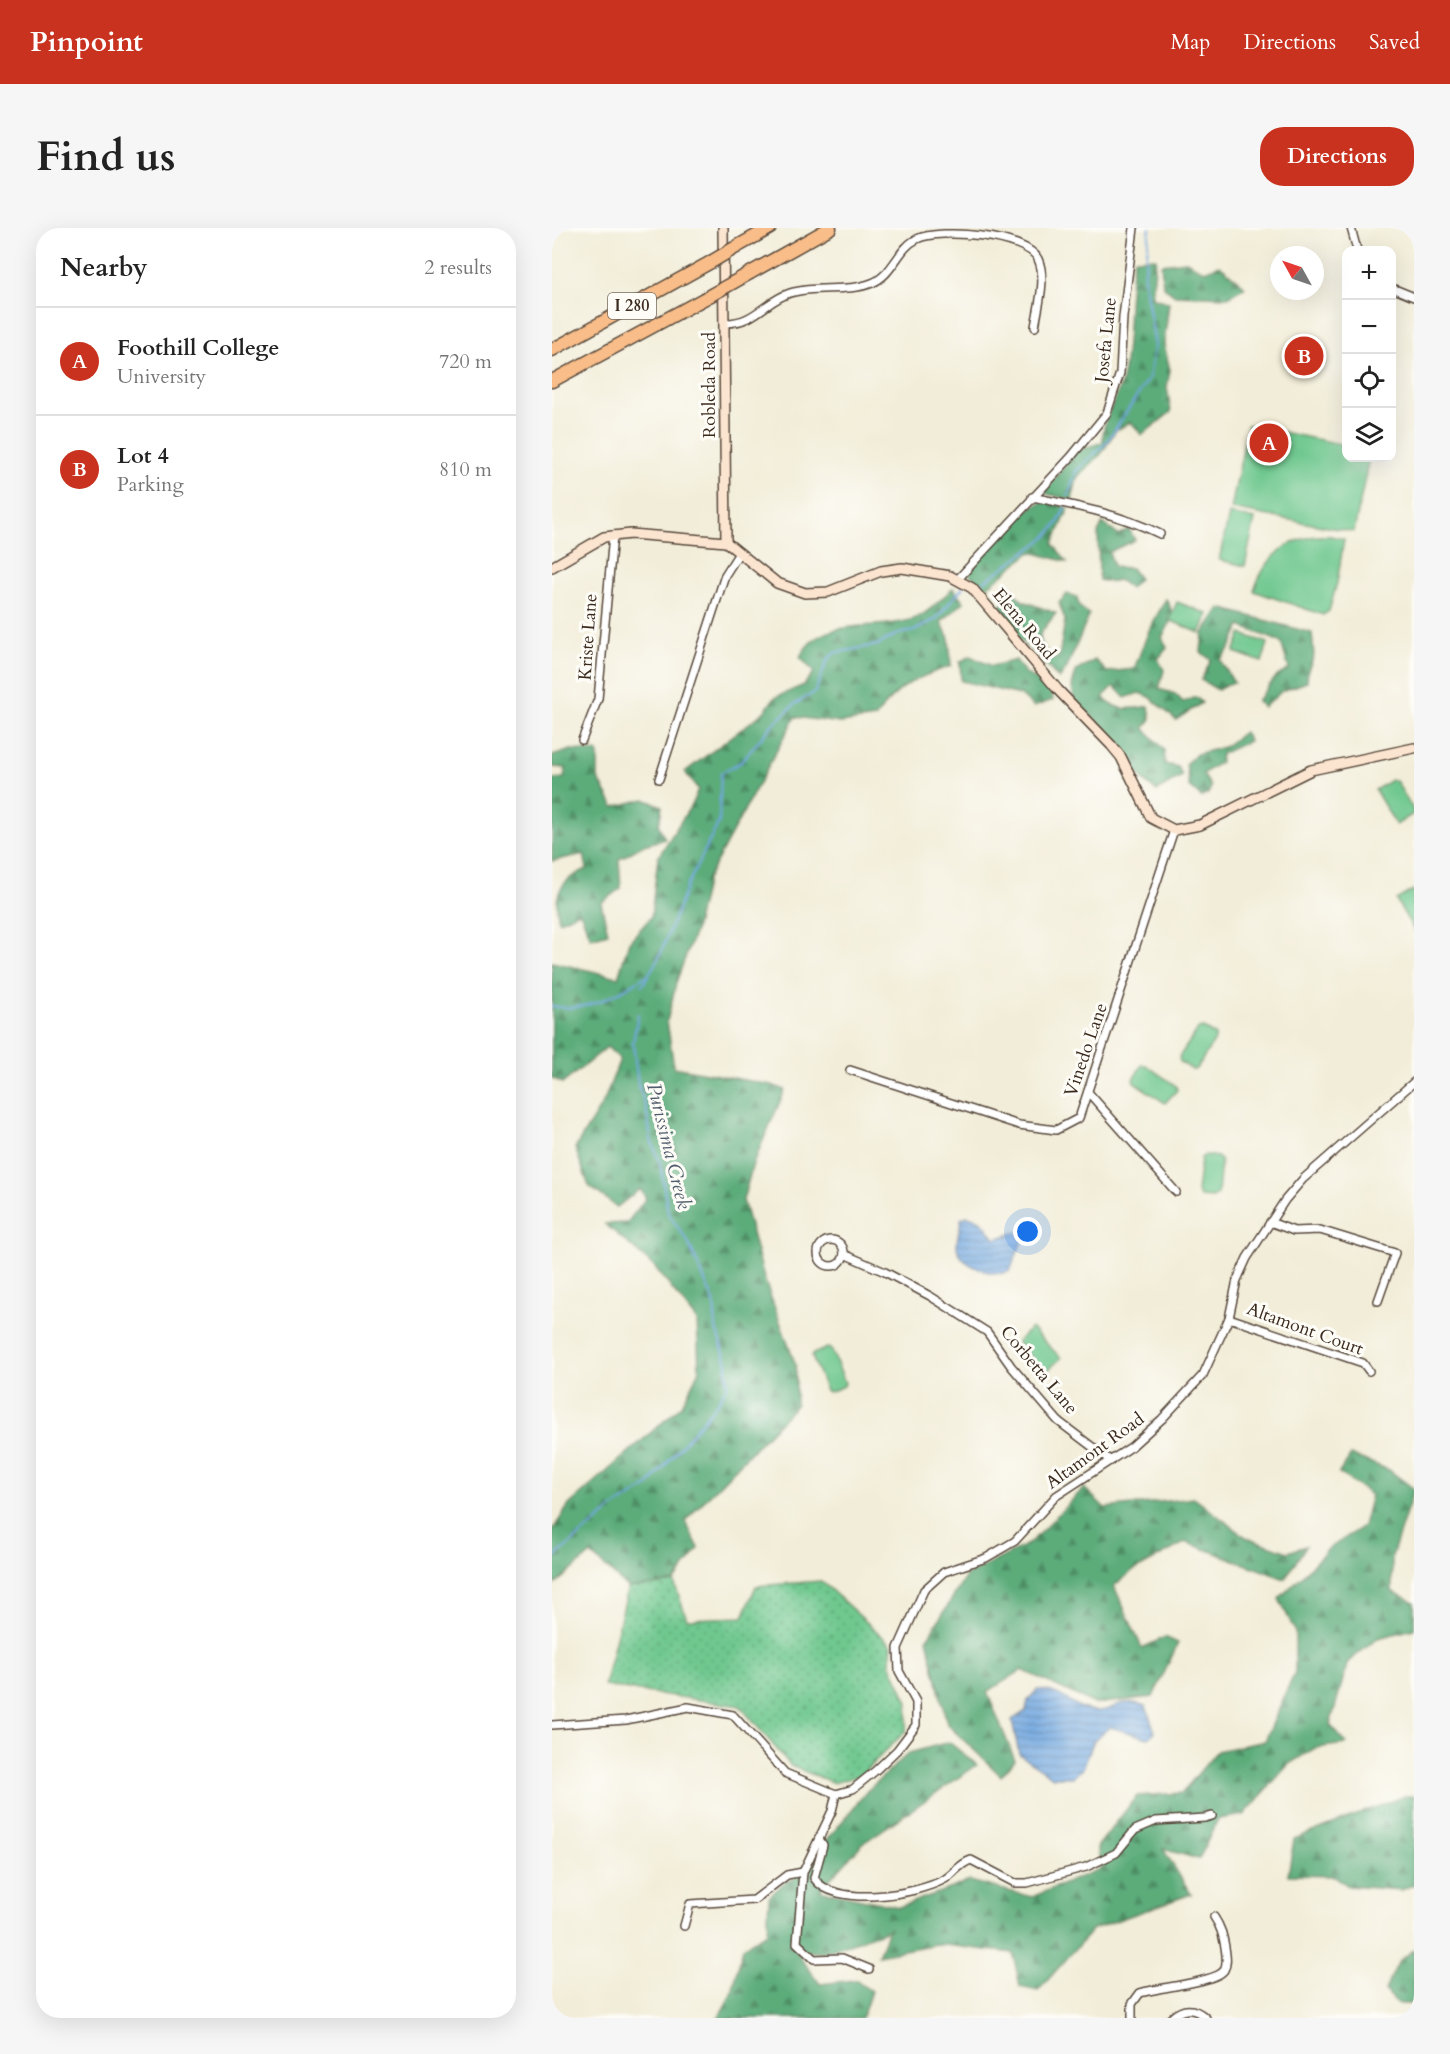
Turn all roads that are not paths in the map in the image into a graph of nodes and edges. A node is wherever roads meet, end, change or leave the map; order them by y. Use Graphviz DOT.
graph roads {
  1 [pos="723,228"];
  2 [pos="770,228"];
  3 [pos="830,228"];
  4 [pos="1134,228"];
  5 [pos="1351,228"];
  6 [pos="1356,246"];
  7 [pos="1396,290"];
  8 [pos="1414,297"];
  9 [pos="726,322"];
  10 [pos="1035,327"];
  11 [pos="552,350"];
  12 [pos="552,381"];
  13 [pos="1032,497"];
  14 [pos="1160,534"];
  15 [pos="613,535"];
  16 [pos="726,543"];
  17 [pos="740,553"];
  18 [pos="552,567"];
  19 [pos="958,579"];
  20 [pos="582,740"];
  21 [pos="1414,748"];
  22 [pos="659,778"];
  23 [pos="1174,830"];
  24 [pos="850,1070"];
  25 [pos="1414,1082"];
  26 [pos="1088,1092"];
  27 [pos="1176,1192"];
  28 [pos="1270,1222"];
  29 [pos="844,1254"];
  30 [pos="1378,1301"];
  31 [pos="1229,1318"];
  32 [pos="1370,1371"];
  33 [pos="1111,1461"];
  34 [pos="552,1725"];
  35 [pos="836,1794"];
  36 [pos="1212,1816"];
  37 [pos="819,1839"];
  38 [pos="803,1872"];
  39 [pos="1214,1917"];
  40 [pos="684,1926"];
  41 [pos="869,1969"];
  42 [pos="1414,2013"];
  43 [pos="1132,2018"];
  44 [pos="1171,2018"];
  45 [pos="1206,2018"];
  46 [pos="1410,2018"];
  1 -- 9 [label="street, Robleda Road"];
  2 -- 11 [label="highway, I 280, bridge"];
  3 -- 12 [label="highway, I 280, bridge"];
  4 -- 13 [label="street, Josefa Lane"];
  5 -- 6 [label="street"];
  7 -- 8 [label="street"];
  9 -- 10 [label="street"];
  9 -- 16 [label="street, Robleda Road"];
  13 -- 14 [label="street"];
  13 -- 19 [label="street, Josefa Lane"];
  15 -- 16 [label="street"];
  15 -- 18 [label="street"];
  15 -- 20 [label="street, Kriste Lane"];
  16 -- 17 [label="street, Elena Road"];
  17 -- 19 [label="street, Elena Road"];
  17 -- 22 [label="street"];
  19 -- 23 [label="street, Elena Road"];
  21 -- 23 [label="street"];
  23 -- 26 [label="street, Vinedo Lane"];
  24 -- 26 [label="street, Vinedo Lane"];
  25 -- 28 [label="street, Altamont Road"];
  26 -- 27 [label="street"];
  28 -- 30 [label="street"];
  28 -- 31 [label="street, Altamont Road"];
  29 -- 33 [label="street, Corbetta Lane"];
  31 -- 32 [label="street, Altamont Court"];
  31 -- 33 [label="street, Altamont Road"];
  33 -- 35 [label="street, Altamont Road"];
  34 -- 35 [label="street"];
  35 -- 37 [label="street"];
  36 -- 37 [label="street"];
  37 -- 38 [label="street"];
  38 -- 40 [label="street"];
  38 -- 41 [label="street"];
  39 -- 43 [label="street"];
  42 -- 46 [label="street"];
  44 -- 45 [label="street"];
}
